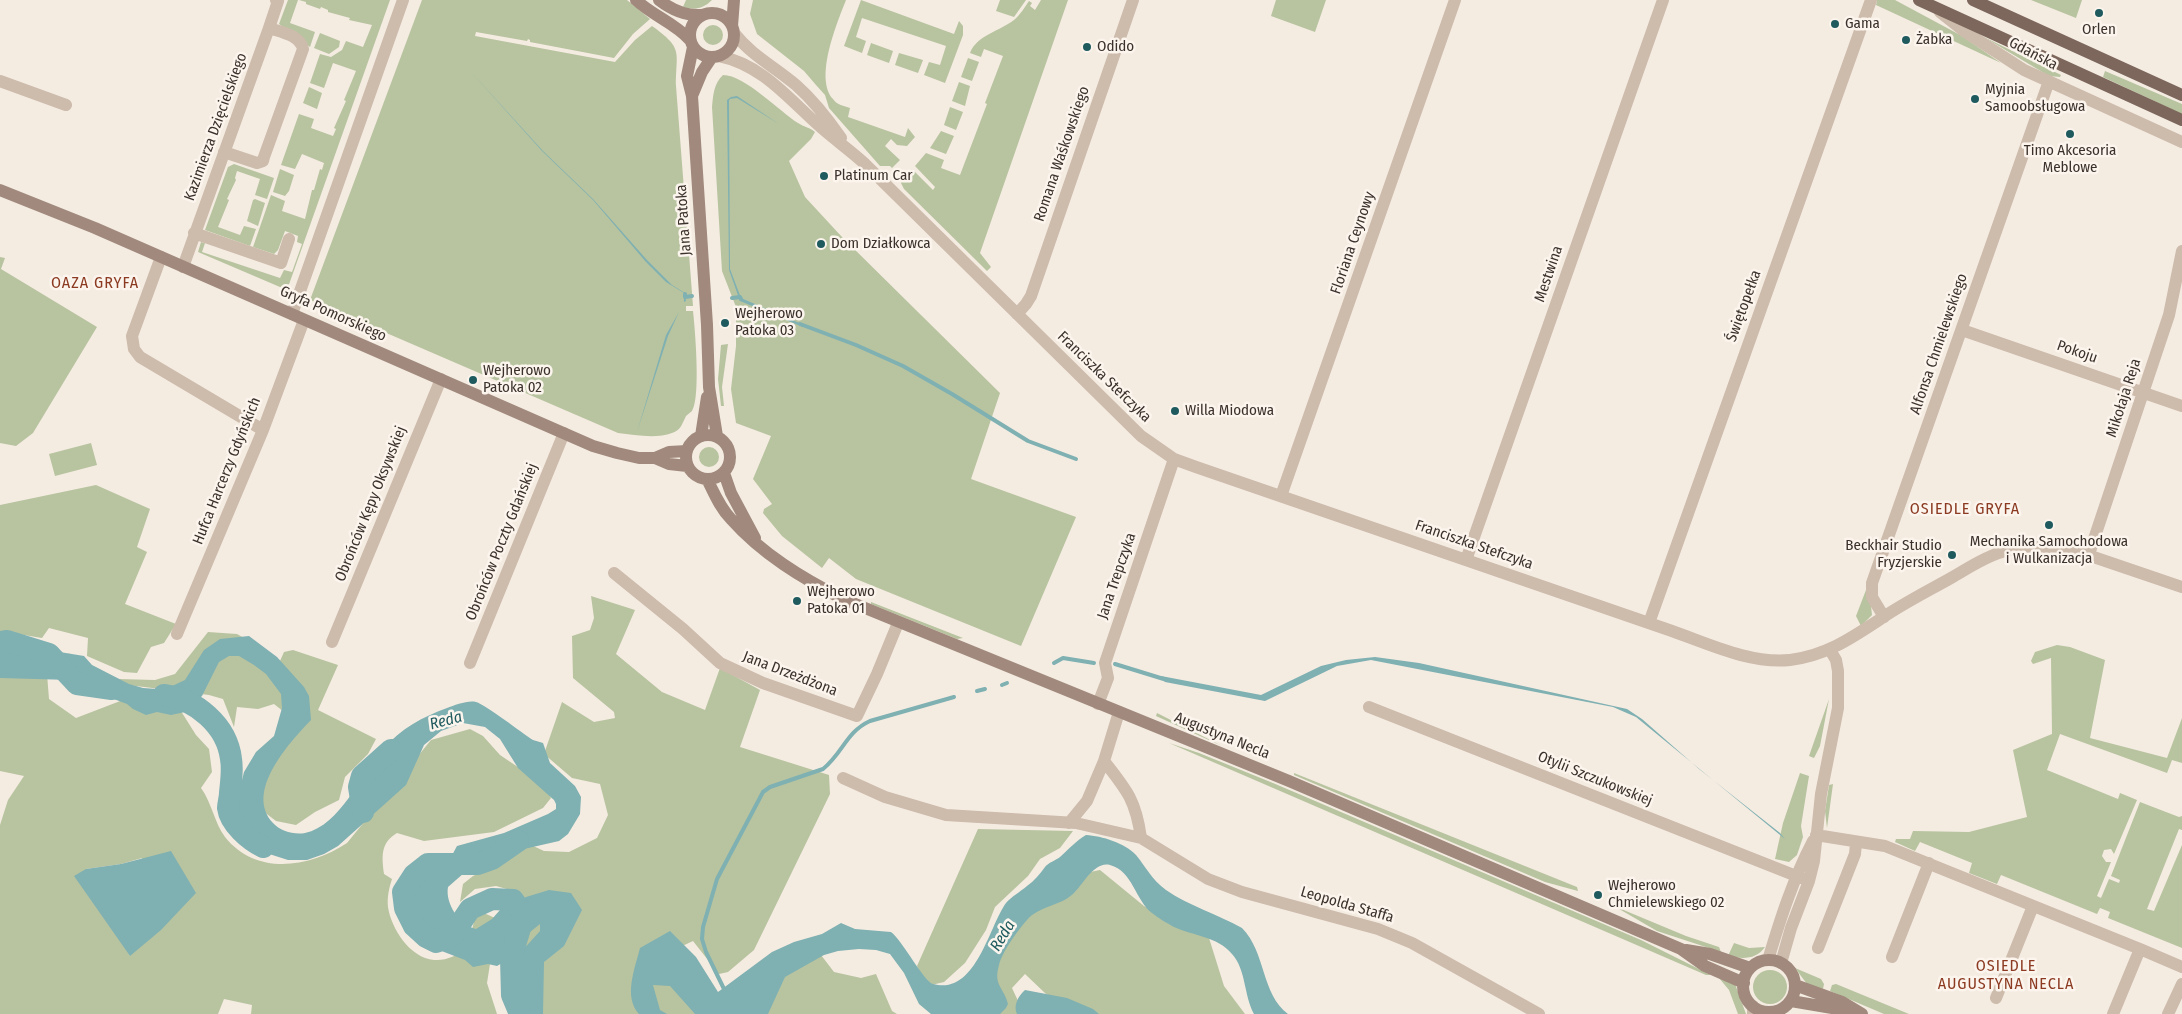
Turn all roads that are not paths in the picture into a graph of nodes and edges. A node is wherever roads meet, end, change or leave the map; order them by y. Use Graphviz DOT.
graph roads {
  1 [pos="276,0"];
  2 [pos="403,0"];
  3 [pos="636,0"];
  4 [pos="659,0"];
  5 [pos="718,0"];
  6 [pos="734,0"];
  7 [pos="1132,0"];
  8 [pos="1455,0"];
  9 [pos="1663,0"];
  10 [pos="1871,0"];
  11 [pos="1919,0"];
  12 [pos="1972,0"];
  13 [pos="1932,6"];
  14 [pos="705,14"];
  15 [pos="269,28"];
  16 [pos="733,29"];
  17 [pos="692,43"];
  18 [pos="716,56"];
  19 [pos="0,81"];
  20 [pos="2049,81"];
  21 [pos="797,95"];
  22 [pos="2182,95"];
  23 [pos="692,96"];
  24 [pos="66,105"];
  25 [pos="2182,120"];
  26 [pos="2182,142"];
  27 [pos="224,152"];
  28 [pos="0,190"];
  29 [pos="194,234"];
  30 [pos="290,240"];
  31 [pos="2182,251"];
  32 [pos="161,257"];
  33 [pos="184,266"];
  34 [pos="292,314"];
  35 [pos="1017,314"];
  36 [pos="304,320"];
  37 [pos="1962,330"];
  38 [pos="441,379"];
  39 [pos="709,387"];
  40 [pos="2143,392"];
  41 [pos="2182,406"];
  42 [pos="263,430"];
  43 [pos="564,433"];
  44 [pos="701,436"];
  45 [pos="717,436"];
  46 [pos="686,451"];
  47 [pos="655,458"];
  48 [pos="1174,459"];
  49 [pos="687,466"];
  50 [pos="724,473"];
  51 [pos="707,479"];
  52 [pos="1281,496"];
  53 [pos="757,543"];
  54 [pos="2089,554"];
  55 [pos="1466,560"];
  56 [pos="614,572"];
  57 [pos="2182,587"];
  58 [pos="1884,616"];
  59 [pos="898,623"];
  60 [pos="1649,623"];
  61 [pos="177,634"];
  62 [pos="332,642"];
  63 [pos="1830,650"];
  64 [pos="470,663"];
  65 [pos="1098,704"];
  66 [pos="1369,707"];
  67 [pos="1119,712"];
  68 [pos="1104,761"];
  69 [pos="843,778"];
  70 [pos="1069,823"];
  71 [pos="1816,834"];
  72 [pos="1141,838"];
  73 [pos="1856,843"];
  74 [pos="1929,863"];
  75 [pos="1803,879"];
  76 [pos="2033,906"];
  77 [pos="1818,948"];
  78 [pos="1681,949"];
  79 [pos="2140,949"];
  80 [pos="1892,957"];
  81 [pos="1768,960"];
  82 [pos="1781,963"];
  83 [pos="2182,967"];
  84 [pos="1750,968"];
  85 [pos="1744,983"];
  86 [pos="2182,984"];
  87 [pos="1795,985"];
  88 [pos="1996,998"];
  89 [pos="1791,1000"];
  90 [pos="1753,1010"];
  91 [pos="1768,1013"];
  92 [pos="1860,1013"];
  93 [pos="1539,1014"];
  94 [pos="2113,1014"];
  95 [pos="2170,1014"];
  1 -- 15 [label="street, Kazimierza Dzięcielskiego"];
  2 -- 34 [label="street"];
  3 -- 17 [label="main road"];
  4 -- 14 [label="main road"];
  5 -- 14 [label="main road"];
  6 -- 16 [label="main road"];
  7 -- 35 [label="street, Romana Waśkowskiego"];
  8 -- 52 [label="street, Floriana Ceynowy"];
  9 -- 55 [label="street, Mestwina"];
  10 -- 60 [label="street, Świętopełka"];
  11 -- 13 [label="main road, Gdańska"];
  12 -- 22 [label="main road, Gdańska"];
  13 -- 20 [label="street, Gdańska"];
  13 -- 25 [label="main road, Gdańska"];
  14 -- 16 [label="main road"];
  14 -- 17 [label="main road"];
  15 -- 27 [label="street, Kazimierza Dzięcielskiego"];
  15 -- 27 [label="street"];
  16 -- 18 [label="main road"];
  16 -- 21 [label="street, Franciszka Stefczyka"];
  17 -- 18 [label="main road"];
  17 -- 23 [label="main road"];
  18 -- 21 [label="street, Franciszka Stefczyka"];
  18 -- 23 [label="main road, Jana Patoka"];
  19 -- 24 [label="street"];
  20 -- 26 [label="street, Gdańska"];
  20 -- 37 [label="street, Alfonsa Chmielewskiego"];
  21 -- 35 [label="street, Franciszka Stefczyka"];
  23 -- 39 [label="main road, Jana Patoka"];
  27 -- 29 [label="street, Kazimierza Dzięcielskiego"];
  28 -- 32 [label="main road, Gryfa Pomorskiego"];
  29 -- 30 [label="street"];
  29 -- 33 [label="street, Kazimierza Dzięcielskiego"];
  31 -- 40 [label="street, Mikołaja Reja"];
  32 -- 33 [label="main road, Gryfa Pomorskiego"];
  32 -- 42 [label="street"];
  33 -- 34 [label="main road, Gryfa Pomorskiego"];
  34 -- 36 [label="main road, Gryfa Pomorskiego"];
  35 -- 48 [label="street, Franciszka Stefczyka"];
  36 -- 38 [label="main road, Gryfa Pomorskiego"];
  36 -- 42 [label="street, Hufca Harcerzy Gdyńskich"];
  37 -- 40 [label="street, Pokoju"];
  37 -- 58 [label="street, Alfonsa Chmielewskiego"];
  38 -- 43 [label="main road, Gryfa Pomorskiego"];
  38 -- 62 [label="street, Obrońców Kępy Oksywskiej"];
  39 -- 44 [label="main road, Jana Patoka"];
  39 -- 45 [label="main road, Jana Patoka"];
  40 -- 41 [label="street, Pokoju"];
  40 -- 54 [label="street, Mikołaja Reja"];
  42 -- 61 [label="street, Hufca Harcerzy Gdyńskich"];
  43 -- 47 [label="main road, Gryfa Pomorskiego"];
  43 -- 64 [label="street, Obrońców Poczty Gdańskiej"];
  44 -- 45 [label="main road"];
  44 -- 46 [label="main road"];
  45 -- 50 [label="main road"];
  46 -- 47 [label="main road, Gryfa Pomorskiego"];
  46 -- 49 [label="main road"];
  47 -- 49 [label="main road, Gryfa Pomorskiego"];
  48 -- 52 [label="street, Franciszka Stefczyka"];
  48 -- 65 [label="street, Jana Trepczyka"];
  49 -- 51 [label="main road"];
  50 -- 51 [label="main road"];
  50 -- 53 [label="main road, Augustyna Necla"];
  51 -- 53 [label="main road, Augustyna Necla"];
  52 -- 55 [label="street, Franciszka Stefczyka"];
  53 -- 59 [label="main road, Augustyna Necla"];
  54 -- 57 [label="street, Franciszka Stefczyka"];
  54 -- 58 [label="street, Franciszka Stefczyka"];
  55 -- 60 [label="street, Franciszka Stefczyka"];
  56 -- 59 [label="street, Jana Drzeżdżona"];
  58 -- 63 [label="street, Franciszka Stefczyka"];
  59 -- 65 [label="main road, Augustyna Necla"];
  60 -- 63 [label="street, Franciszka Stefczyka"];
  63 -- 71 [label="street"];
  65 -- 67 [label="main road, Augustyna Necla"];
  66 -- 75 [label="street, Otylii Szczukowskiej"];
  67 -- 68 [label="street"];
  67 -- 78 [label="main road, Augustyna Necla"];
  68 -- 70 [label="street"];
  68 -- 72 [label="street"];
  69 -- 70 [label="street, Leopolda Staffa"];
  70 -- 72 [label="street, Leopolda Staffa"];
  71 -- 73 [label="street"];
  71 -- 75 [label="street"];
  72 -- 93 [label="street, Leopolda Staffa"];
  73 -- 74 [label="street"];
  73 -- 77 [label="street"];
  74 -- 76 [label="street"];
  74 -- 80 [label="street"];
  75 -- 81 [label="street"];
  75 -- 82 [label="street"];
  76 -- 79 [label="street"];
  76 -- 88 [label="street"];
  78 -- 84 [label="main road, Augustyna Necla"];
  78 -- 85 [label="main road, Augustyna Necla"];
  79 -- 83 [label="street"];
  79 -- 94 [label="street"];
  81 -- 82 [label="main road"];
  81 -- 84 [label="main road"];
  82 -- 87 [label="main road"];
  84 -- 85 [label="main road"];
  85 -- 90 [label="main road"];
  86 -- 95 [label="street"];
  87 -- 89 [label="main road"];
  87 -- 92 [label="main road"];
  89 -- 91 [label="main road"];
  89 -- 92 [label="main road"];
  90 -- 91 [label="main road"];
}
